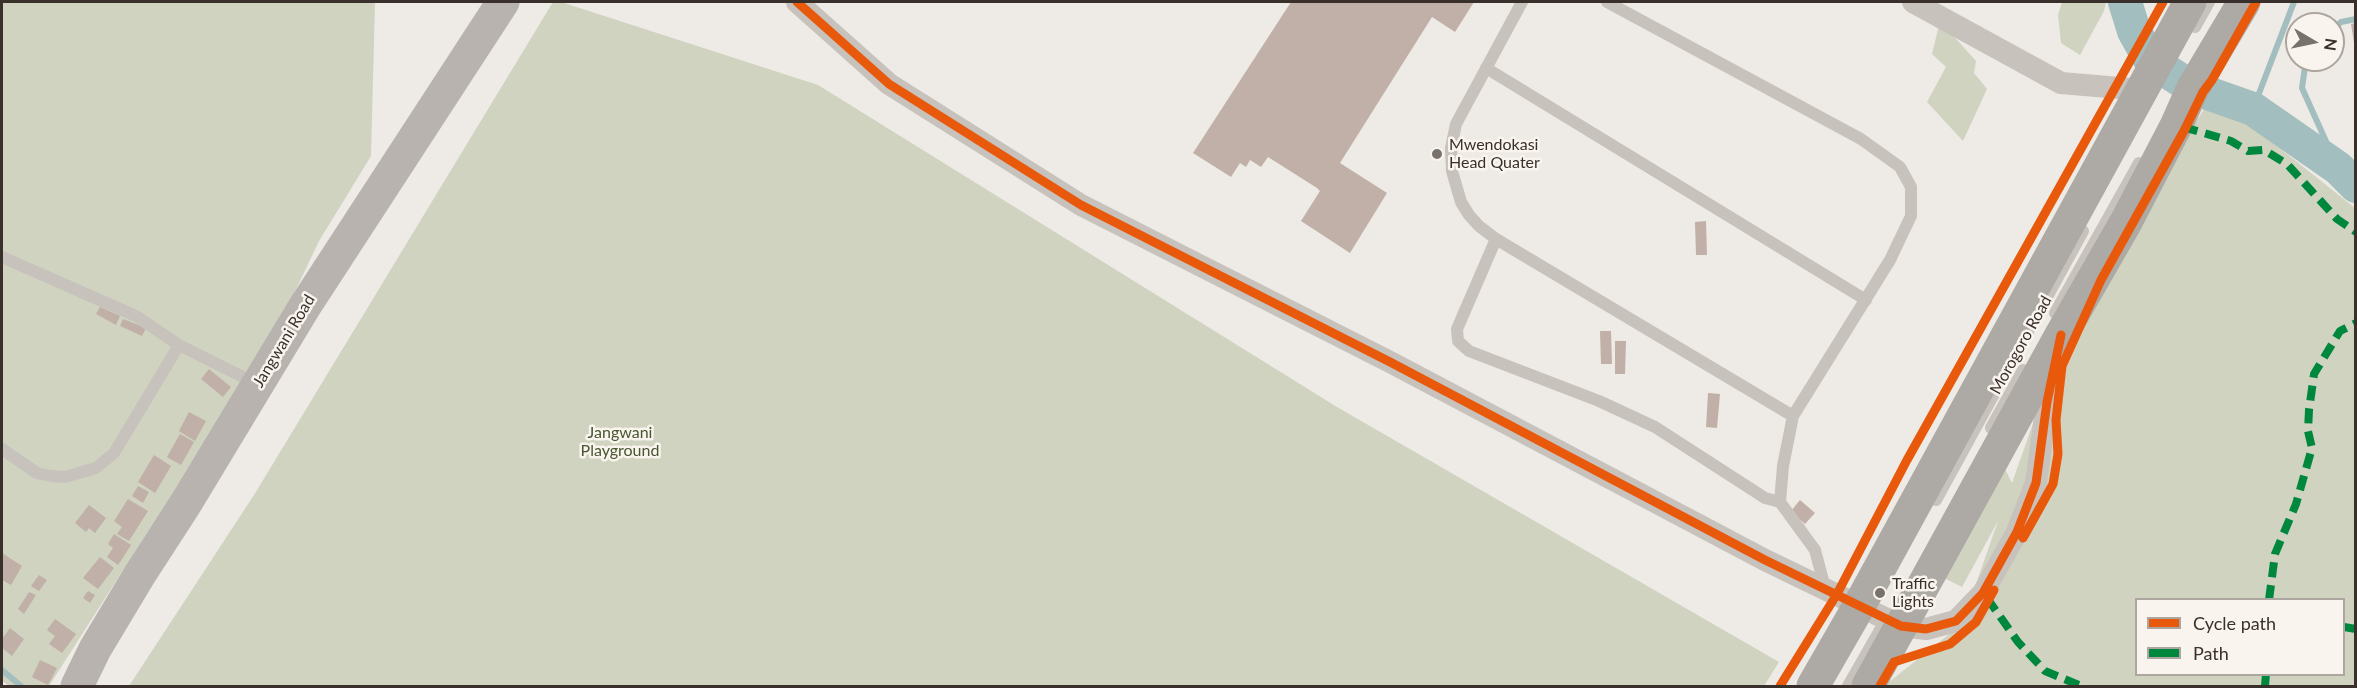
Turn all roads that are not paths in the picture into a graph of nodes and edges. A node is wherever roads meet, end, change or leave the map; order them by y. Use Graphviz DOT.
graph roads {
  1 [pos="503,2"];
  2 [pos="797,2"];
  3 [pos="1522,2"];
  4 [pos="1607,2"];
  5 [pos="1913,2"];
  6 [pos="2190,2"];
  7 [pos="2209,2"];
  8 [pos="2244,2"];
  9 [pos="2187,41"];
  10 [pos="1486,68"];
  11 [pos="2143,90"];
  12 [pos="2144,153"];
  13 [pos="2090,218"];
  14 [pos="1496,239"];
  15 [pos="2,257"];
  16 [pos="1866,300"];
  17 [pos="2054,332"];
  18 [pos="179,345"];
  19 [pos="2029,360"];
  20 [pos="258,385"];
  21 [pos="1793,416"];
  22 [pos="1984,440"];
  23 [pos="2,449"];
  24 [pos="1780,502"];
  25 [pos="1931,508"];
  26 [pos="1824,588"];
  27 [pos="1879,614"];
  28 [pos="77,687"];
  29 [pos="1813,687"];
  30 [pos="1848,687"];
  31 [pos="1868,687"];
  1 -- 20 [label="street, Jangwani Road"];
  2 -- 26 [label="street"];
  3 -- 10 [label="lane"];
  4 -- 16 [label="lane"];
  5 -- 11 [label="street"];
  6 -- 11 [label="highway, Morogoro Road"];
  7 -- 9 [label="lane"];
  8 -- 17 [label="highway, Morogoro Road"];
  10 -- 14 [label="lane"];
  10 -- 16 [label="lane"];
  11 -- 27 [label="highway, Morogoro Road"];
  12 -- 17 [label="lane, Morogoro Road"];
  13 -- 25 [label="lane, Morogoro Road"];
  14 -- 21 [label="lane"];
  14 -- 24 [label="lane"];
  15 -- 18 [label="lane"];
  16 -- 21 [label="lane"];
  17 -- 27 [label="highway, Morogoro Road"];
  17 -- 27 [label="street"];
  18 -- 20 [label="lane"];
  18 -- 23 [label="lane"];
  19 -- 22 [label="lane, Morogoro Road"];
  20 -- 28 [label="street, Jangwani Road"];
  21 -- 24 [label="lane"];
  24 -- 26 [label="lane"];
  26 -- 27 [label="street"];
  27 -- 29 [label="highway, Morogoro Road"];
  27 -- 30 [label="lane, Morogoro Road"];
  27 -- 31 [label="highway, Morogoro Road"];
}
